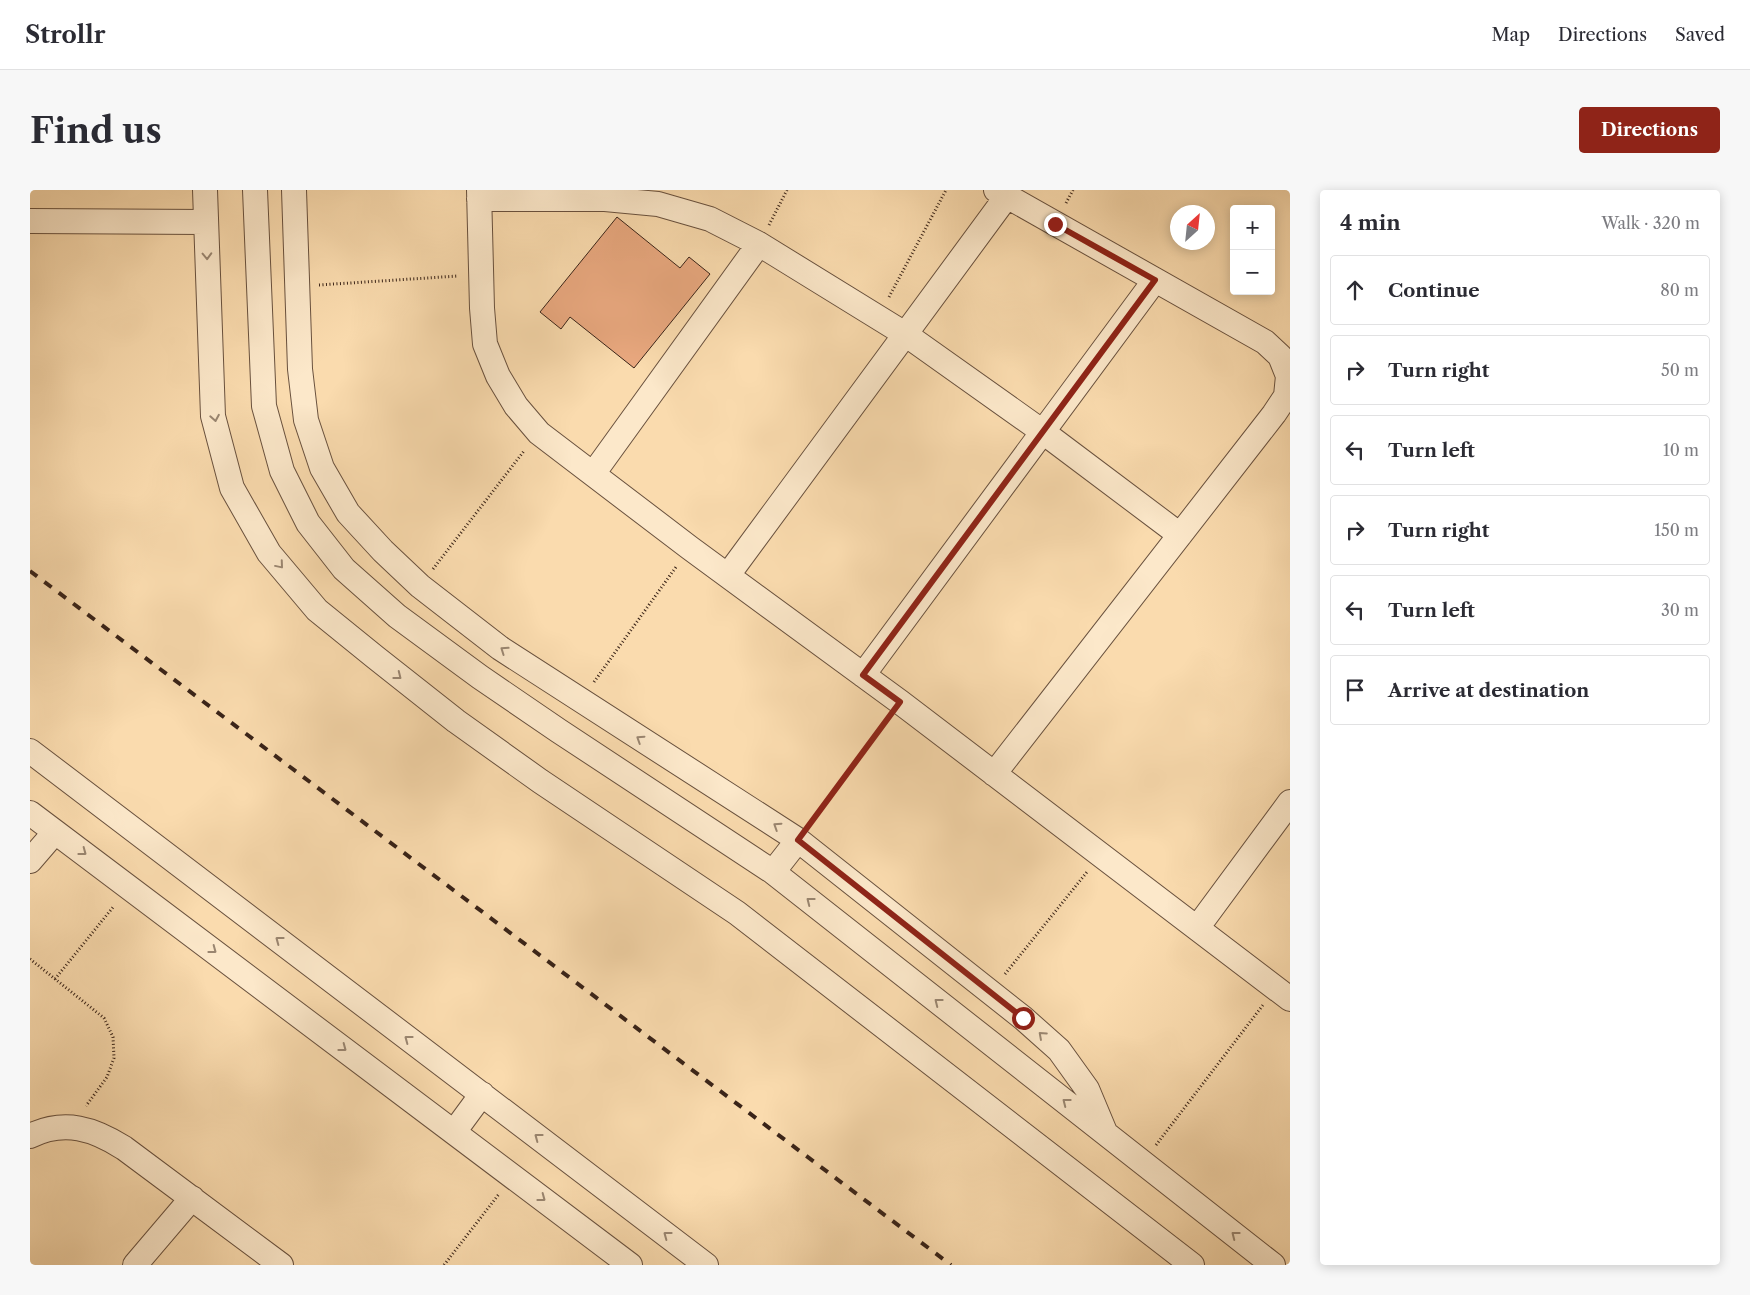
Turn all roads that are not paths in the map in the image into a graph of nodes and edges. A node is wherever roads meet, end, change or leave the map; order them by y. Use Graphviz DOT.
graph roads {
  1 [pos="204,190"];
  2 [pos="255,190"];
  3 [pos="294,190"];
  4 [pos="1002,193"];
  5 [pos="479,194"];
  6 [pos="30,221"];
  7 [pos="206,222"];
  8 [pos="759,244"];
  9 [pos="1155,280"];
  10 [pos="296,286"];
  11 [pos="259,288"];
  12 [pos="905,334"];
  13 [pos="1043,432"];
  14 [pos="593,474"];
  15 [pos="1180,535"];
  16 [pos="728,575"];
  17 [pos="420,586"];
  18 [pos="397,616"];
  19 [pos="863,675"];
  20 [pos="580,701"];
  21 [pos="559,731"];
  22 [pos="30,751"];
  23 [pos="994,774"];
  24 [pos="1290,802"];
  25 [pos="31,815"];
  26 [pos="56,832"];
  27 [pos="798,840"];
  28 [pos="30,861"];
  29 [pos="773,872"];
  30 [pos="1196,928"];
  31 [pos="1283,994"];
  32 [pos="482,1094"];
  33 [pos="454,1132"];
  34 [pos="1106,1134"];
  35 [pos="30,1136"];
  36 [pos="192,1198"];
  37 [pos="135,1265"];
  38 [pos="281,1265"];
  39 [pos="630,1265"];
  40 [pos="706,1265"];
  41 [pos="1192,1265"];
  42 [pos="1273,1265"];
  1 -- 7 [label="street"];
  2 -- 11 [label="street"];
  3 -- 10 [label="street"];
  4 -- 9 [label="street"];
  4 -- 12 [label="street"];
  5 -- 8 [label="street"];
  5 -- 14 [label="street"];
  6 -- 7 [label="street"];
  7 -- 41 [label="street, one-way"];
  8 -- 12 [label="street"];
  8 -- 14 [label="street"];
  9 -- 13 [label="street"];
  9 -- 15 [label="street"];
  10 -- 11 [label="street"];
  10 -- 17 [label="street"];
  11 -- 18 [label="street"];
  12 -- 13 [label="street"];
  12 -- 16 [label="street"];
  13 -- 15 [label="street"];
  13 -- 19 [label="street"];
  14 -- 16 [label="street"];
  15 -- 23 [label="street"];
  16 -- 19 [label="street"];
  17 -- 18 [label="street"];
  20 -- 17 [label="street, one-way"];
  18 -- 21 [label="street"];
  19 -- 23 [label="street"];
  20 -- 21 [label="street"];
  27 -- 20 [label="street, one-way"];
  21 -- 29 [label="street"];
  32 -- 22 [label="street, one-way"];
  23 -- 30 [label="street"];
  24 -- 30 [label="street"];
  25 -- 26 [label="street"];
  26 -- 28 [label="street"];
  26 -- 33 [label="street, one-way"];
  27 -- 29 [label="street"];
  34 -- 27 [label="street, one-way"];
  34 -- 29 [label="street, one-way"];
  30 -- 31 [label="street"];
  32 -- 33 [label="street"];
  40 -- 32 [label="street, one-way"];
  33 -- 39 [label="street, one-way"];
  42 -- 34 [label="street, one-way"];
  35 -- 36 [label="street"];
  36 -- 37 [label="street"];
  36 -- 38 [label="street"];
}
